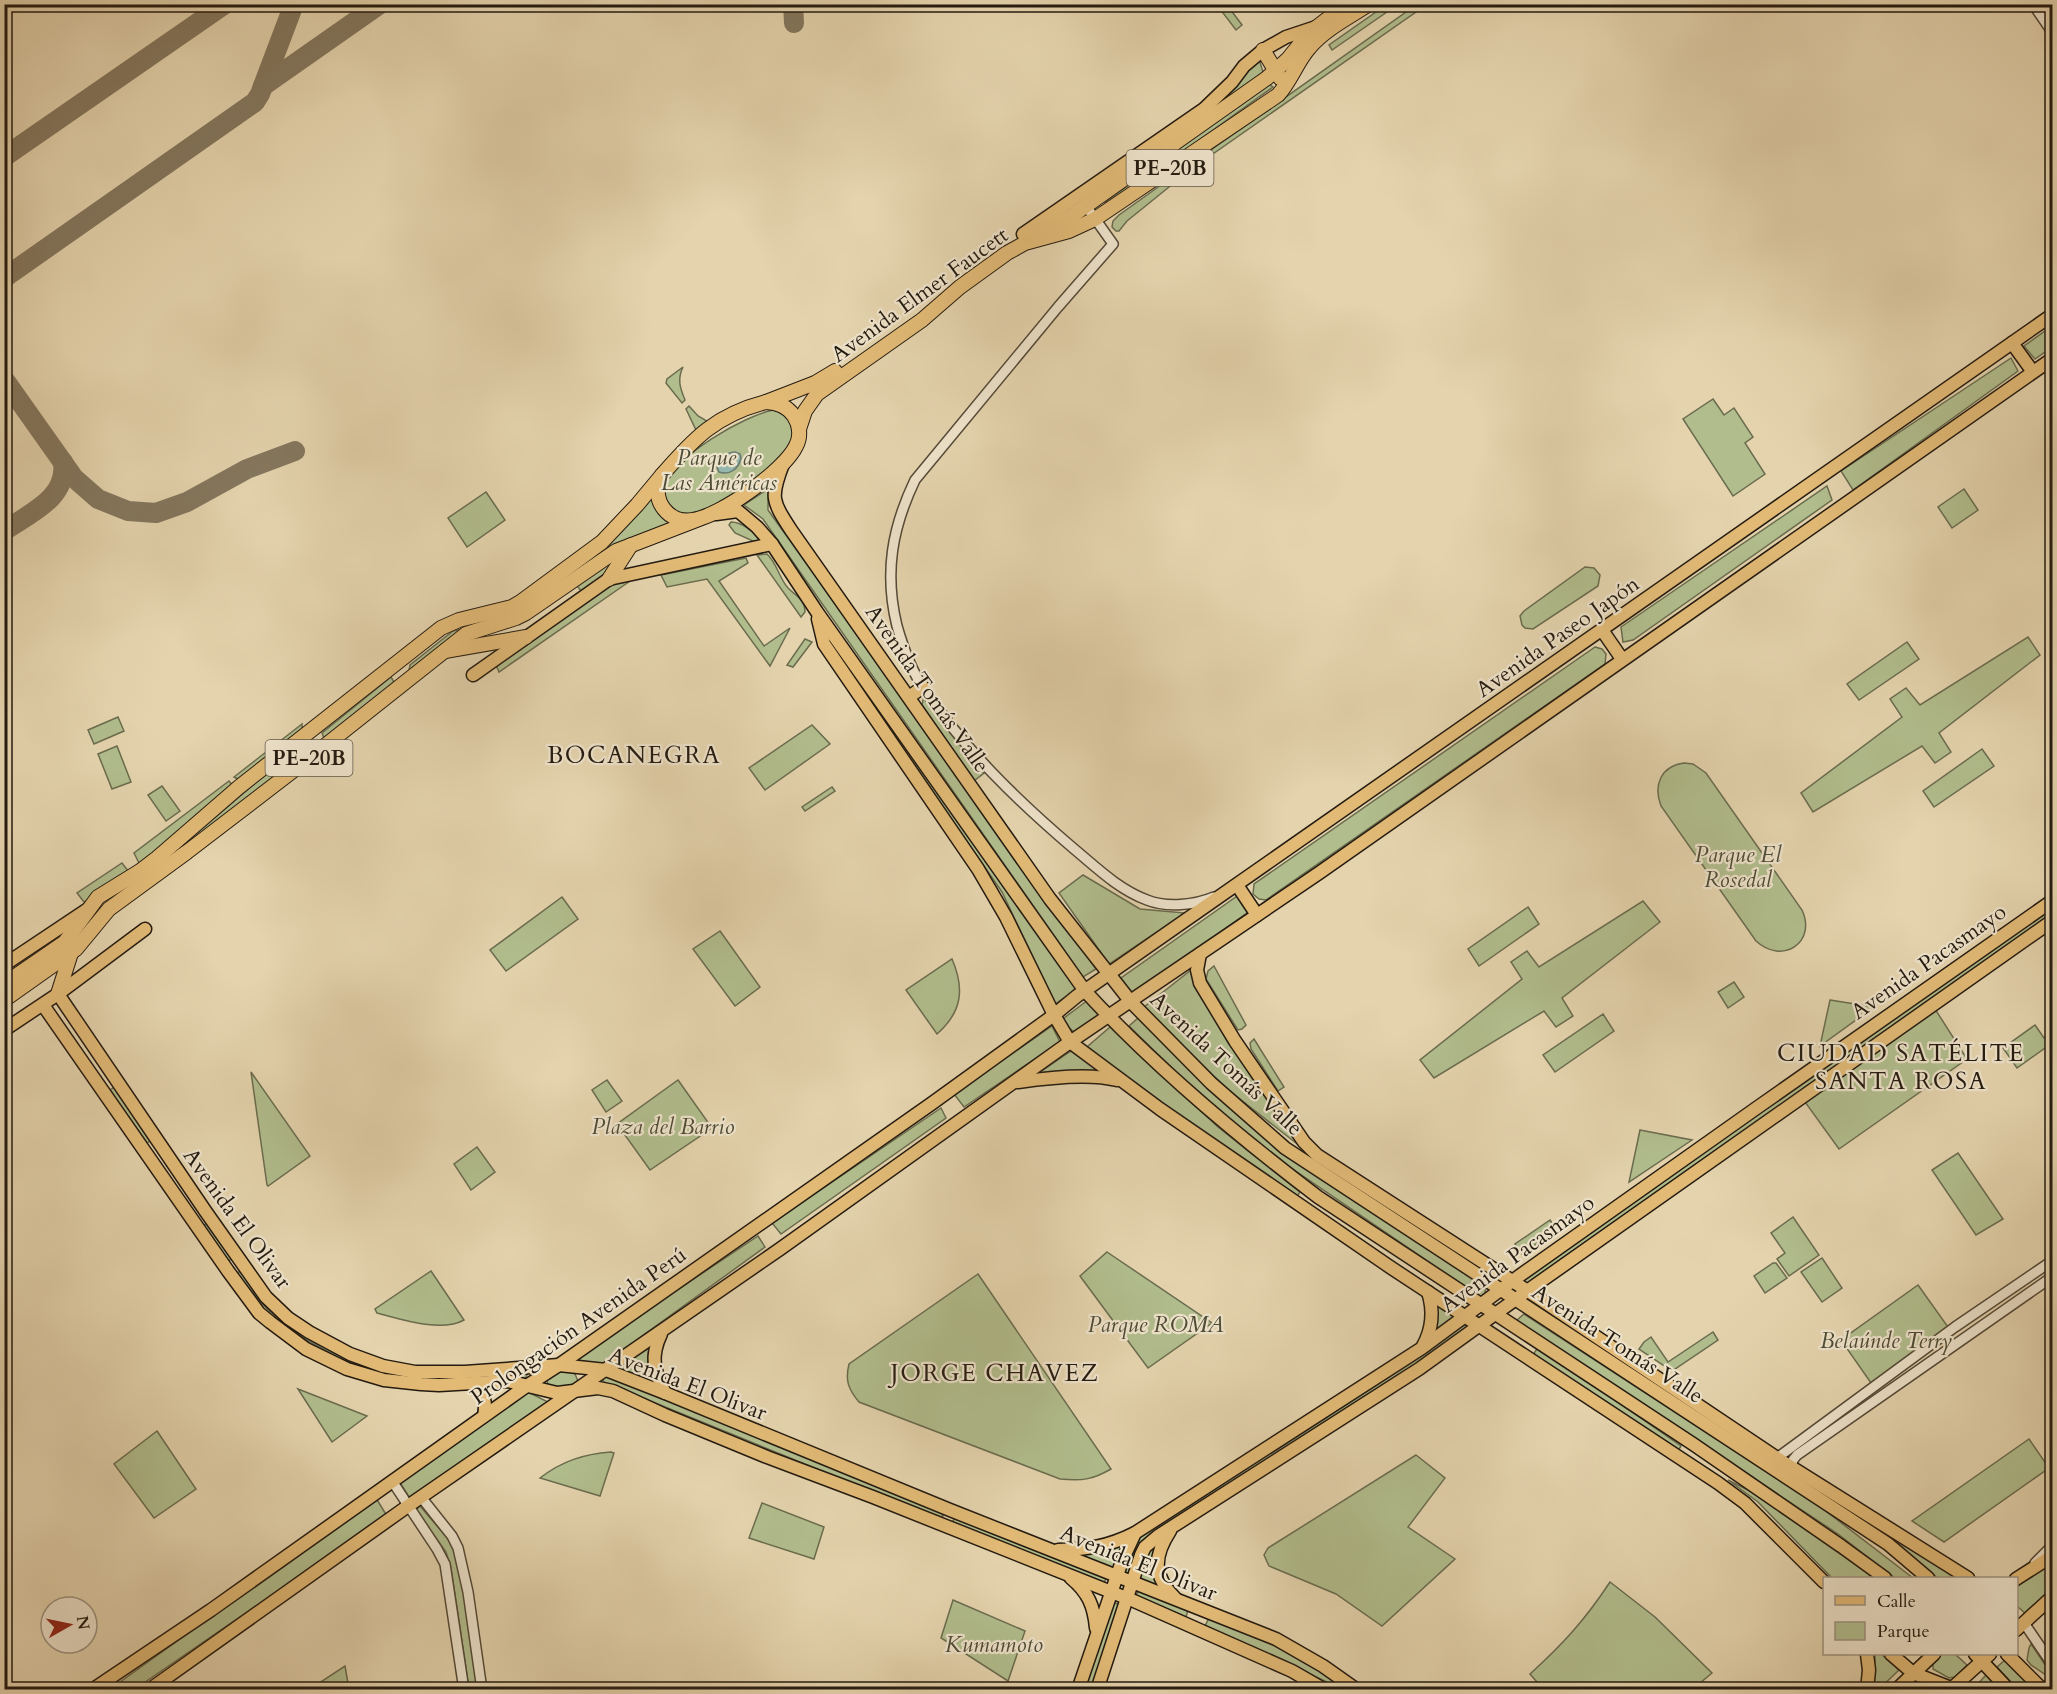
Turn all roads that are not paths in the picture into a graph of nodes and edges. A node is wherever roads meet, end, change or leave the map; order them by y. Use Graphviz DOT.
graph roads {
  1 [pos="1347,4"];
  2 [pos="1369,4"];
  3 [pos="2033,4"];
  4 [pos="1320,31"];
  5 [pos="2052,32"];
  6 [pos="1263,50"];
  7 [pos="1276,71"];
  8 [pos="1281,92"];
  9 [pos="1086,206"];
  10 [pos="1095,219"];
  11 [pos="1023,234"];
  12 [pos="2052,315"];
  13 [pos="2012,343"];
  14 [pos="2052,359"];
  15 [pos="2033,372"];
  16 [pos="766,402"];
  17 [pos="799,429"];
  18 [pos="783,463"];
  19 [pos="662,475"];
  20 [pos="703,517"];
  21 [pos="772,544"];
  22 [pos="631,545"];
  23 [pos="609,579"];
  24 [pos="817,612"];
  25 [pos="1602,630"];
  26 [pos="526,638"];
  27 [pos="443,651"];
  28 [pos="1622,659"];
  29 [pos="473,675"];
  30 [pos="922,687"];
  31 [pos="909,697"];
  32 [pos="1232,888"];
  33 [pos="2052,901"];
  34 [pos="89,909"];
  35 [pos="1257,915"];
  36 [pos="2052,921"];
  37 [pos="145,929"];
  38 [pos="71,953"];
  39 [pos="1200,954"];
  40 [pos="4,965"];
  41 [pos="1109,974"];
  42 [pos="4,984"];
  43 [pos="1084,991"];
  44 [pos="58,994"];
  45 [pos="4,1000"];
  46 [pos="1131,1002"];
  47 [pos="43,1005"];
  48 [pos="66,1006"];
  49 [pos="1054,1015"];
  50 [pos="51,1017"];
  51 [pos="1109,1017"];
  52 [pos="4,1030"];
  53 [pos="1855,1038"];
  54 [pos="1070,1042"];
  55 [pos="1866,1052"];
  56 [pos="114,1076"];
  57 [pos="1122,1081"];
  58 [pos="1017,1082"];
  59 [pos="99,1085"];
  60 [pos="161,1147"];
  61 [pos="149,1156"];
  62 [pos="183,1179"];
  63 [pos="1647,1185"];
  64 [pos="171,1188"];
  65 [pos="1657,1199"];
  66 [pos="206,1212"];
  67 [pos="194,1221"];
  68 [pos="2052,1261"];
  69 [pos="2052,1277"];
  70 [pos="1512,1281"];
  71 [pos="1500,1290"];
  72 [pos="1527,1291"];
  73 [pos="1428,1292"];
  74 [pos="1514,1300"];
  75 [pos="1482,1304"];
  76 [pos="1496,1314"];
  77 [pos="1465,1316"];
  78 [pos="1480,1327"];
  79 [pos="662,1332"];
  80 [pos="1422,1348"];
  81 [pos="564,1366"];
  82 [pos="606,1371"];
  83 [pos="475,1383"];
  84 [pos="528,1385"];
  85 [pos="577,1390"];
  86 [pos="664,1392"];
  87 [pos="484,1416"];
  88 [pos="1777,1458"];
  89 [pos="1791,1467"];
  90 [pos="392,1481"];
  91 [pos="421,1497"];
  92 [pos="408,1506"];
  93 [pos="1175,1524"];
  94 [pos="1135,1533"];
  95 [pos="2052,1546"];
  96 [pos="1052,1550"];
  97 [pos="2052,1556"];
  98 [pos="1063,1572"];
  99 [pos="1116,1577"];
  100 [pos="1884,1577"];
  101 [pos="1927,1577"];
  102 [pos="1966,1577"];
  103 [pos="2019,1577"];
  104 [pos="1823,1581"];
  105 [pos="1132,1582"];
  106 [pos="1112,1592"];
  107 [pos="1126,1598"];
  108 [pos="2052,1599"];
  109 [pos="1178,1601"];
  110 [pos="2019,1623"];
  111 [pos="1097,1632"];
  112 [pos="1867,1655"];
  113 [pos="1893,1655"];
  114 [pos="1932,1655"];
  115 [pos="2009,1655"];
  116 [pos="1983,1656"];
  117 [pos="2052,1664"];
  118 [pos="1913,1673"];
  119 [pos="92,1689"];
  120 [pos="149,1689"];
  121 [pos="464,1689"];
  122 [pos="482,1689"];
  123 [pos="1078,1689"];
  124 [pos="1097,1689"];
  125 [pos="1325,1689"];
  126 [pos="1358,1689"];
  127 [pos="1867,1689"];
  128 [pos="1896,1689"];
  129 [pos="1952,1689"];
  130 [pos="2009,1689"];
  131 [pos="2043,1689"];
  1 -- 4 [label="highway, Avenida Elmer Faucett / PE-20B"];
  2 -- 4 [label="highway, Avenida Elmer Faucett / PE-20B"];
  3 -- 5 [label="street"];
  4 -- 6 [label="main road, Avenida Elmer Faucett"];
  4 -- 7 [label="highway, Avenida Elmer Faucett / PE-20B"];
  4 -- 8 [label="highway, Avenida Elmer Faucett / PE-20B"];
  6 -- 7 [label="highway"];
  6 -- 11 [label="main road, Avenida Elmer Faucett"];
  7 -- 8 [label="highway"];
  7 -- 9 [label="highway, Avenida Elmer Faucett / PE-20B"];
  8 -- 10 [label="highway, Avenida Elmer Faucett / PE-20B"];
  9 -- 10 [label="street"];
  9 -- 11 [label="highway, Avenida Elmer Faucett / PE-20B"];
  10 -- 17 [label="highway, Avenida Elmer Faucett / PE-20B"];
  10 -- 30 [label="street"];
  11 -- 16 [label="highway, Avenida Elmer Faucett / PE-20B"];
  12 -- 13 [label="main road, Avenida Paseo Japón"];
  13 -- 15 [label="main road"];
  13 -- 25 [label="main road, Avenida Paseo Japón"];
  14 -- 15 [label="main road"];
  15 -- 28 [label="main road"];
  16 -- 17 [label="highway"];
  16 -- 19 [label="highway, PE-20B"];
  17 -- 18 [label="highway, PE-20B"];
  18 -- 20 [label="highway, PE-20B"];
  18 -- 31 [label="main road, Avenida Tomás Valle"];
  19 -- 20 [label="highway"];
  19 -- 34 [label="highway, PE-20B"];
  20 -- 21 [label="main road, Avenida Tomás Valle"];
  20 -- 22 [label="highway, PE-20B"];
  21 -- 23 [label="main road"];
  21 -- 24 [label="main road, Avenida Tomás Valle"];
  22 -- 23 [label="highway"];
  22 -- 27 [label="highway, PE-20B"];
  23 -- 26 [label="main road"];
  24 -- 43 [label="main road, Avenida Tomás Valle"];
  24 -- 49 [label="main road, Avenida Tomás Valle"];
  25 -- 28 [label="main road"];
  25 -- 32 [label="main road, Avenida Paseo Japón"];
  26 -- 27 [label="highway"];
  26 -- 29 [label="main road"];
  27 -- 38 [label="highway, PE-20B"];
  28 -- 35 [label="main road"];
  30 -- 31 [label="main road"];
  30 -- 32 [label="street, Avenida Tomás Valle"];
  31 -- 41 [label="main road, Avenida Tomás Valle"];
  32 -- 35 [label="main road"];
  32 -- 41 [label="main road, Avenida Paseo Japón"];
  33 -- 53 [label="main road, Avenida Pacasmayo"];
  34 -- 40 [label="main road"];
  34 -- 42 [label="highway, PE-20B"];
  35 -- 39 [label="main road"];
  36 -- 55 [label="main road, Avenida Pacasmayo"];
  37 -- 44 [label="main road"];
  38 -- 44 [label="highway"];
  38 -- 45 [label="highway, PE-20B"];
  39 -- 46 [label="main road"];
  39 -- 70 [label="main road, Avenida Tomás Valle"];
  41 -- 43 [label="main road, Avenida Paseo Japón"];
  41 -- 46 [label="main road, Avenida Tomás Valle"];
  43 -- 49 [label="main road, Prolongación Avenida Perú"];
  43 -- 51 [label="main road, Avenida Tomás Valle"];
  44 -- 47 [label="main road"];
  44 -- 48 [label="main road, Avenida El Olivar"];
  46 -- 51 [label="main road"];
  46 -- 71 [label="main road, Avenida Tomás Valle"];
  47 -- 50 [label="main road, Avenida El Olivar"];
  47 -- 52 [label="main road"];
  48 -- 50 [label="main road"];
  48 -- 56 [label="main road, Avenida El Olivar"];
  49 -- 54 [label="main road, Avenida Tomás Valle"];
  49 -- 81 [label="main road, Prolongación Avenida Perú"];
  50 -- 59 [label="main road, Avenida El Olivar"];
  51 -- 54 [label="main road"];
  51 -- 75 [label="main road, Avenida Tomás Valle"];
  53 -- 55 [label="main road"];
  53 -- 63 [label="main road, Avenida Pacasmayo"];
  54 -- 57 [label="main road, Avenida Tomás Valle"];
  54 -- 58 [label="main road"];
  55 -- 65 [label="main road, Avenida Pacasmayo"];
  56 -- 59 [label="main road"];
  56 -- 60 [label="main road, Avenida El Olivar"];
  57 -- 58 [label="main road"];
  57 -- 73 [label="main road, Avenida Tomás Valle"];
  58 -- 79 [label="main road"];
  59 -- 61 [label="main road, Avenida El Olivar"];
  60 -- 61 [label="main road"];
  60 -- 62 [label="main road, Avenida El Olivar"];
  61 -- 64 [label="main road, Avenida El Olivar"];
  62 -- 64 [label="main road"];
  62 -- 66 [label="main road, Avenida El Olivar"];
  63 -- 65 [label="main road"];
  63 -- 70 [label="main road, Avenida Pacasmayo"];
  64 -- 67 [label="main road, Avenida El Olivar"];
  65 -- 72 [label="main road, Avenida Pacasmayo"];
  66 -- 67 [label="main road"];
  66 -- 81 [label="main road, Avenida El Olivar"];
  67 -- 83 [label="main road, Avenida El Olivar"];
  68 -- 88 [label="street"];
  69 -- 89 [label="street"];
  70 -- 71 [label="main road, Avenida Pacasmayo"];
  70 -- 72 [label="main road, Avenida Tomás Valle"];
  71 -- 74 [label="main road, Avenida Tomás Valle"];
  71 -- 75 [label="main road, Avenida Pacasmayo"];
  72 -- 74 [label="main road, Avenida Pacasmayo"];
  72 -- 88 [label="main road, Avenida Tomás Valle"];
  73 -- 77 [label="main road, Avenida Tomás Valle"];
  73 -- 80 [label="main road"];
  74 -- 76 [label="main road, Avenida Pacasmayo"];
  74 -- 101 [label="main road, Avenida Tomás Valle"];
  75 -- 76 [label="main road, Avenida Tomás Valle"];
  75 -- 77 [label="main road, Avenida Pacasmayo"];
  76 -- 78 [label="main road, Avenida Pacasmayo"];
  76 -- 100 [label="main road, Avenida Tomás Valle"];
  77 -- 78 [label="main road, Avenida Tomás Valle"];
  77 -- 80 [label="main road, Avenida Pacasmayo"];
  78 -- 93 [label="main road, Avenida Pacasmayo"];
  78 -- 104 [label="main road, Avenida Tomás Valle"];
  79 -- 82 [label="main road"];
  79 -- 86 [label="main road"];
  80 -- 94 [label="main road, Avenida Pacasmayo"];
  81 -- 82 [label="main road, Avenida El Olivar"];
  81 -- 84 [label="main road, Prolongación Avenida Perú"];
  81 -- 85 [label="main road"];
  82 -- 85 [label="main road"];
  82 -- 86 [label="main road, Avenida El Olivar"];
  83 -- 84 [label="main road, Avenida El Olivar"];
  83 -- 87 [label="main road"];
  84 -- 85 [label="main road, Avenida El Olivar"];
  84 -- 87 [label="main road, Prolongación Avenida Perú"];
  85 -- 91 [label="main road"];
  85 -- 98 [label="main road, Avenida El Olivar"];
  86 -- 96 [label="main road, Avenida El Olivar"];
  87 -- 90 [label="main road, Prolongación Avenida Perú"];
  88 -- 89 [label="main road, Avenida Tomás Valle"];
  89 -- 102 [label="main road, Avenida Tomás Valle"];
  90 -- 92 [label="street"];
  90 -- 119 [label="main road, Prolongación Avenida Perú"];
  91 -- 92 [label="main road"];
  91 -- 122 [label="street"];
  92 -- 120 [label="main road"];
  92 -- 121 [label="street"];
  93 -- 105 [label="main road, Avenida Pacasmayo"];
  93 -- 109 [label="main road"];
  94 -- 96 [label="main road, Avenida Pacasmayo"];
  94 -- 99 [label="main road"];
  95 -- 103 [label="street"];
  96 -- 99 [label="main road, Avenida El Olivar"];
  97 -- 103 [label="main road"];
  98 -- 106 [label="main road, Avenida El Olivar"];
  98 -- 111 [label="main road"];
  99 -- 105 [label="main road, Avenida El Olivar"];
  99 -- 106 [label="main road"];
  105 -- 107 [label="main road, Avenida Pacasmayo"];
  105 -- 109 [label="main road, Avenida El Olivar"];
  106 -- 107 [label="main road, Avenida El Olivar"];
  106 -- 111 [label="main road"];
  107 -- 124 [label="main road, Avenida Pacasmayo"];
  107 -- 125 [label="main road, Avenida El Olivar"];
  108 -- 110 [label="main road"];
  109 -- 126 [label="main road, Avenida El Olivar"];
  110 -- 117 [label="street"];
  111 -- 123 [label="main road"];
  112 -- 127 [label="main road"];
  113 -- 118 [label="main road"];
  114 -- 118 [label="main road"];
  115 -- 131 [label="main road"];
  116 -- 129 [label="main road"];
  116 -- 130 [label="main road"];
  118 -- 128 [label="main road"];
  118 -- 129 [label="main road"];
}
